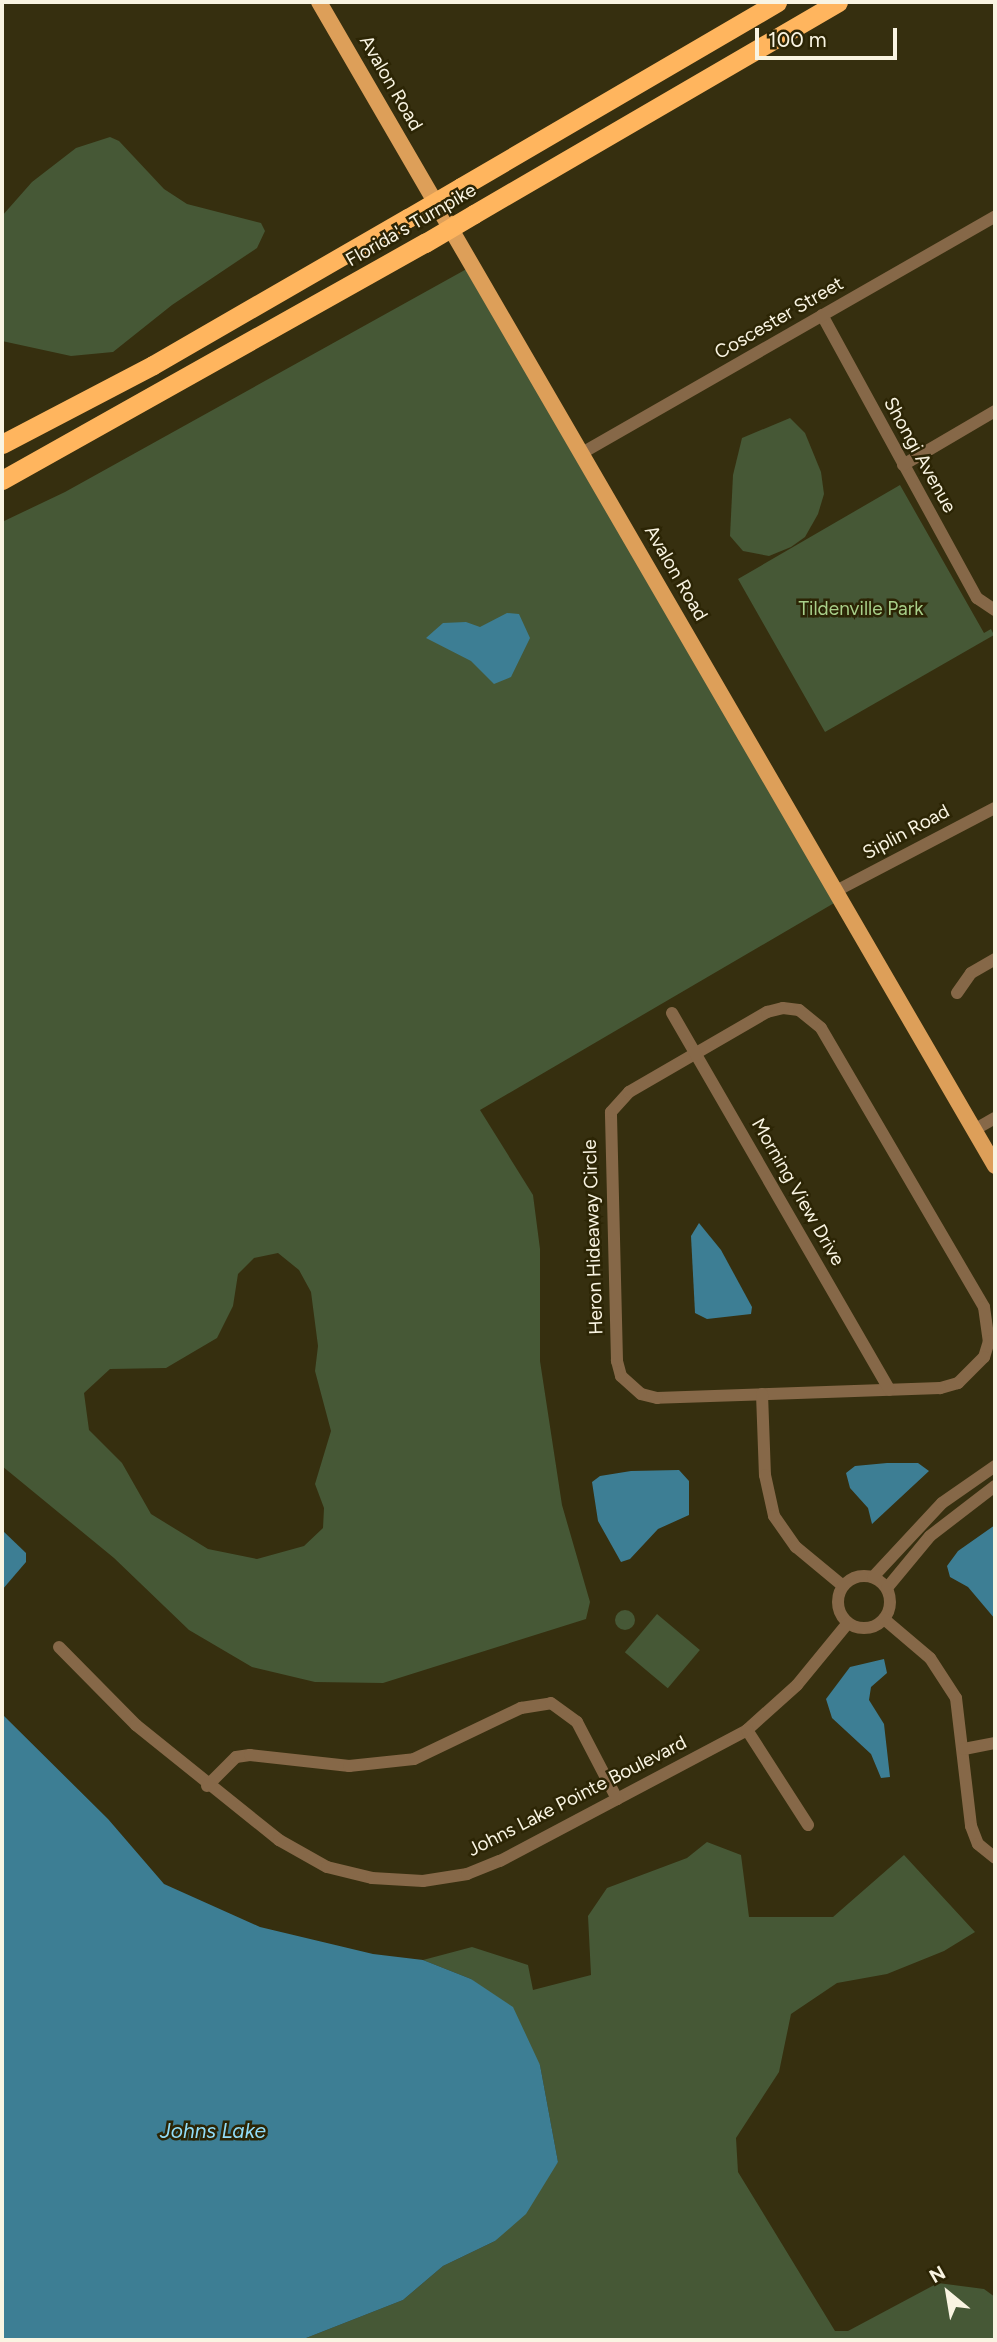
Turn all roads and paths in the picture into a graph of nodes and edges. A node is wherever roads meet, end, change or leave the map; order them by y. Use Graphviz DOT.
graph roads {
  1 [pos="319,2"];
  2 [pos="777,2"];
  3 [pos="838,2"];
  4 [pos="995,216"];
  5 [pos="822,315"];
  6 [pos="995,411"];
  7 [pos="2,444"];
  8 [pos="582,453"];
  9 [pos="903,465"];
  10 [pos="2,480"];
  11 [pos="992,609"];
  12 [pos="995,808"];
  13 [pos="836,891"];
  14 [pos="995,959"];
  15 [pos="957,993"];
  16 [pos="672,1013"];
  17 [pos="695,1054"];
  18 [pos="995,1118"];
  19 [pos="974,1130"];
  20 [pos="993,1156"];
  21 [pos="890,1390"];
  22 [pos="762,1394"];
  23 [pos="995,1466"];
  24 [pos="995,1486"];
  25 [pos="873,1577"];
  26 [pos="843,1586"];
  27 [pos="887,1588"];
  28 [pos="884,1619"];
  29 [pos="848,1623"];
  30 [pos="60,1647"];
  31 [pos="747,1730"];
  32 [pos="995,1743"];
  33 [pos="964,1749"];
  34 [pos="207,1786"];
  35 [pos="617,1799"];
  36 [pos="808,1825"];
  37 [pos="995,1858"];
  1 -- 8 [label="main road, Avalon Road"];
  2 -- 7 [label="highway, Florida's Turnpike, bridge"];
  3 -- 10 [label="highway, Florida's Turnpike, bridge"];
  4 -- 5 [label="street, Coscester Street"];
  5 -- 8 [label="street, Coscester Street"];
  5 -- 9 [label="street, Shongi Avenue"];
  6 -- 9 [label="street"];
  8 -- 13 [label="main road, Avalon Road"];
  9 -- 11 [label="street, Shongi Avenue"];
  12 -- 13 [label="street, Siplin Road"];
  13 -- 19 [label="main road, Avalon Road"];
  14 -- 15 [label="street"];
  16 -- 17 [label="street, Morning View Drive"];
  17 -- 21 [label="street, Morning View Drive"];
  17 -- 21 [label="street, Heron Hideaway Circle"];
  17 -- 22 [label="street, Heron Hideaway Circle"];
  18 -- 19 [label="street"];
  19 -- 20 [label="main road, Avalon Road"];
  21 -- 22 [label="street, Heron Hideaway Circle"];
  22 -- 26 [label="street"];
  23 -- 25 [label="street"];
  24 -- 27 [label="street"];
  25 -- 26 [label="street"];
  25 -- 27 [label="street"];
  26 -- 29 [label="street"];
  27 -- 28 [label="street"];
  28 -- 29 [label="street"];
  28 -- 33 [label="street"];
  29 -- 31 [label="street, Johns Lake Pointe Boulevard"];
  30 -- 34 [label="street, Johns Lake Pointe Boulevard"];
  31 -- 35 [label="street, Johns Lake Pointe Boulevard"];
  31 -- 36 [label="street"];
  32 -- 33 [label="street"];
  33 -- 37 [label="street"];
  34 -- 35 [label="street, Johns Lake Pointe Boulevard"];
  34 -- 35 [label="street"];
}
